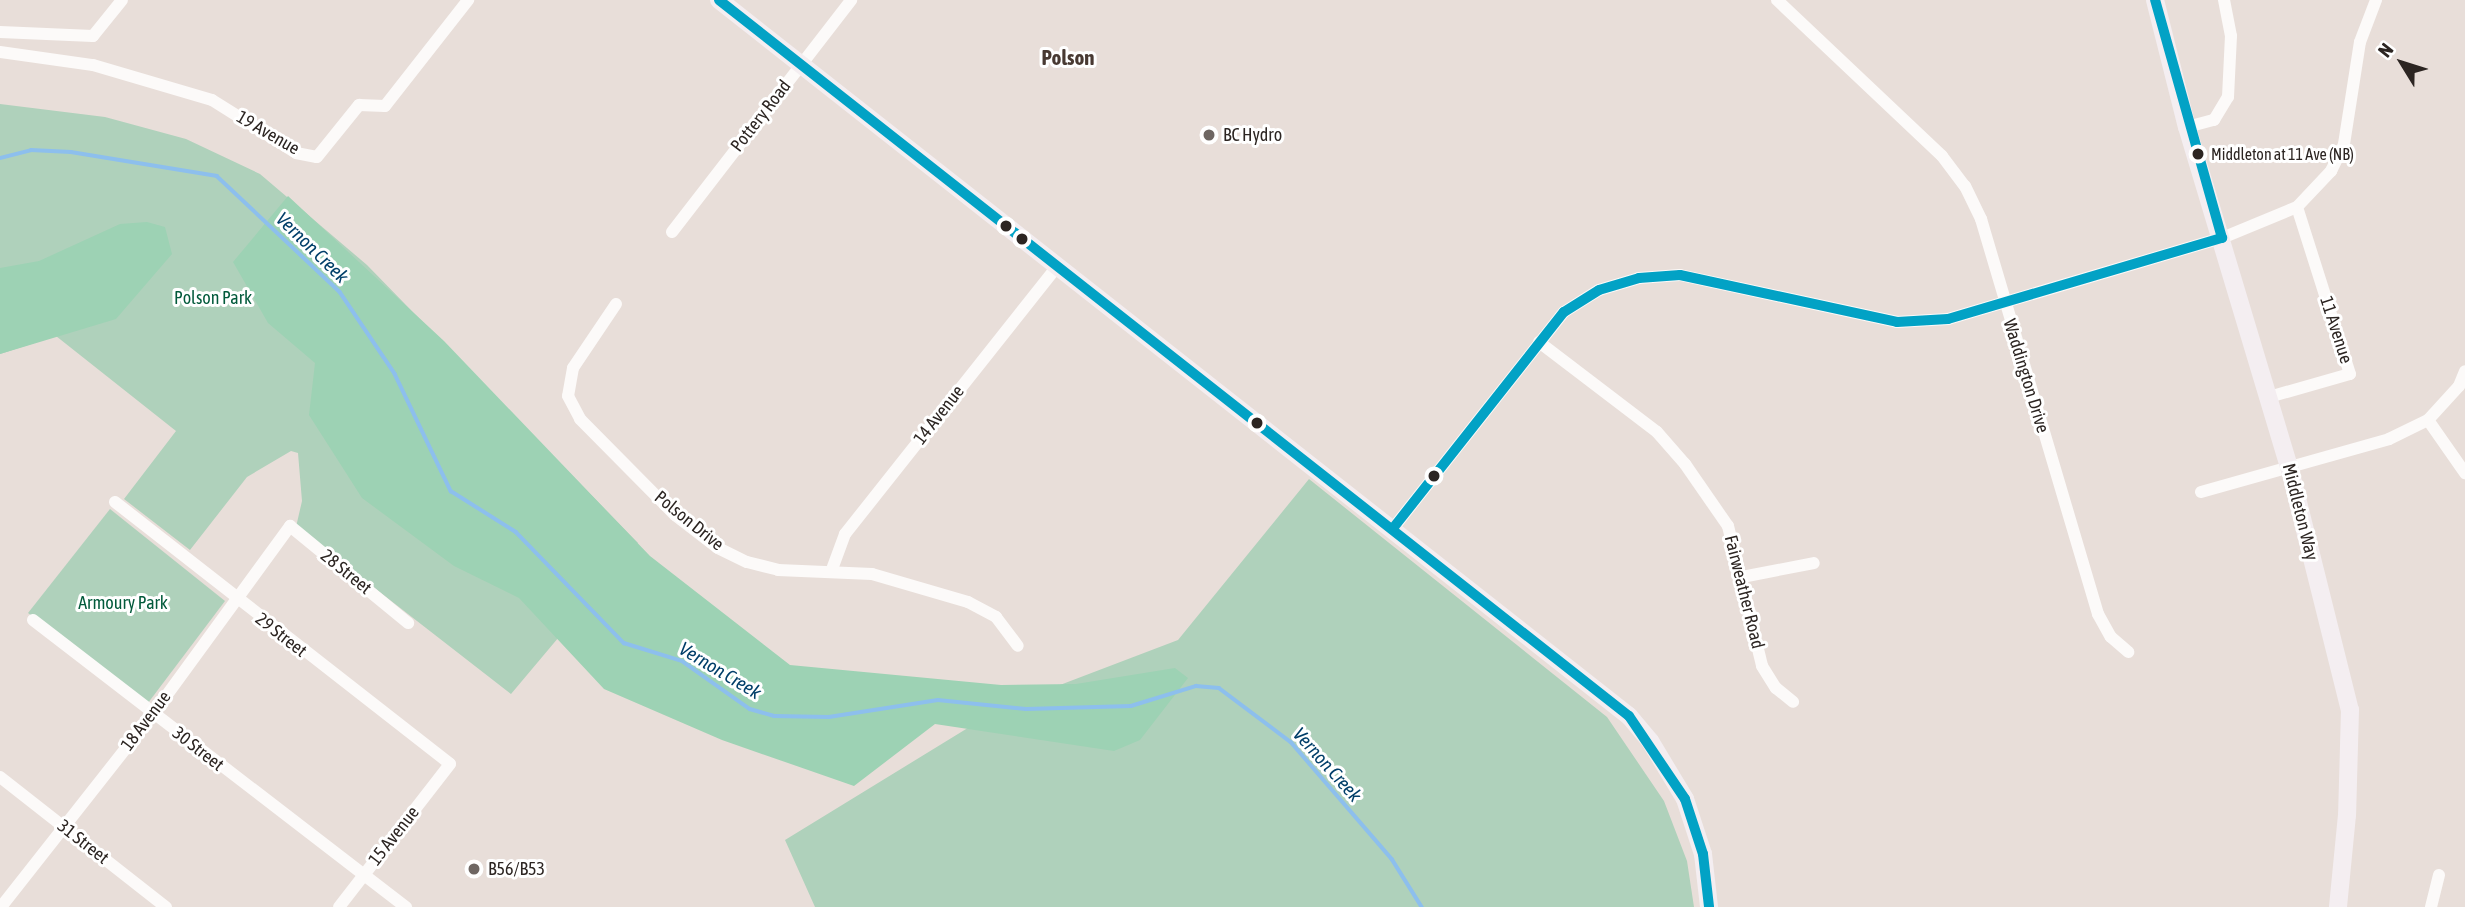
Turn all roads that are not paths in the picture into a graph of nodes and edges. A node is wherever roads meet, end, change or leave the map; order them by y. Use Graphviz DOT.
graph roads {
  1 [pos="122,0"];
  2 [pos="468,0"];
  3 [pos="719,0"];
  4 [pos="851,0"];
  5 [pos="1777,0"];
  6 [pos="2155,0"];
  7 [pos="2224,0"];
  8 [pos="2376,0"];
  9 [pos="0,32"];
  10 [pos="0,52"];
  11 [pos="801,65"];
  12 [pos="2187,127"];
  13 [pos="2297,207"];
  14 [pos="672,232"];
  15 [pos="2222,238"];
  16 [pos="1058,265"];
  17 [pos="2005,303"];
  18 [pos="616,304"];
  19 [pos="1539,342"];
  20 [pos="2465,371"];
  21 [pos="2269,397"];
  22 [pos="2428,420"];
  23 [pos="2290,470"];
  24 [pos="2465,473"];
  25 [pos="2201,492"];
  26 [pos="115,502"];
  27 [pos="1394,527"];
  28 [pos="285,531"];
  29 [pos="1814,563"];
  30 [pos="831,572"];
  31 [pos="1742,577"];
  32 [pos="237,601"];
  33 [pos="33,620"];
  34 [pos="408,622"];
  35 [pos="1018,646"];
  36 [pos="2127,652"];
  37 [pos="1793,702"];
  38 [pos="153,714"];
  39 [pos="450,764"];
  40 [pos="0,778"];
  41 [pos="64,827"];
  42 [pos="2439,875"];
  43 [pos="362,877"];
  44 [pos="1,907"];
  45 [pos="166,907"];
  46 [pos="339,907"];
  47 [pos="406,907"];
  48 [pos="1709,907"];
  49 [pos="2338,907"];
  50 [pos="2431,907"];
  1 -- 9 [label="street"];
  2 -- 10 [label="street, 19 Avenue"];
  3 -- 11 [label="main road"];
  4 -- 11 [label="street, Pottery Road"];
  5 -- 17 [label="street, Waddington Drive"];
  6 -- 12 [label="main road, Middleton Way"];
  7 -- 12 [label="street"];
  8 -- 13 [label="street"];
  11 -- 14 [label="street, Pottery Road"];
  11 -- 16 [label="main road"];
  12 -- 15 [label="main road, Middleton Way"];
  13 -- 15 [label="street"];
  13 -- 21 [label="street, 11 Avenue"];
  15 -- 17 [label="street"];
  15 -- 21 [label="main road, Middleton Way"];
  16 -- 27 [label="main road"];
  16 -- 30 [label="street, 14 Avenue"];
  17 -- 19 [label="street"];
  17 -- 36 [label="street, Waddington Drive"];
  18 -- 30 [label="street, Polson Drive"];
  19 -- 27 [label="street"];
  19 -- 31 [label="street, Fairweather Road"];
  20 -- 22 [label="street"];
  21 -- 23 [label="main road, Middleton Way"];
  22 -- 23 [label="street"];
  22 -- 24 [label="street"];
  23 -- 25 [label="street"];
  23 -- 49 [label="main road, Middleton Way"];
  26 -- 32 [label="street, 29 Street"];
  27 -- 48 [label="main road"];
  28 -- 32 [label="street, 18 Avenue"];
  28 -- 34 [label="street, 28 Street"];
  29 -- 31 [label="street"];
  30 -- 35 [label="street, Polson Drive"];
  31 -- 37 [label="street, Fairweather Road"];
  32 -- 38 [label="street, 18 Avenue"];
  32 -- 39 [label="street, 29 Street"];
  33 -- 38 [label="street, 30 Street"];
  38 -- 41 [label="street, 18 Avenue"];
  38 -- 43 [label="street, 30 Street"];
  39 -- 43 [label="street, 15 Avenue"];
  40 -- 41 [label="street, 31 Street"];
  41 -- 44 [label="street, 18 Avenue"];
  41 -- 45 [label="street, 31 Street"];
  42 -- 50 [label="street"];
  43 -- 46 [label="street, 15 Avenue"];
  43 -- 47 [label="street, 30 Street"];
}
